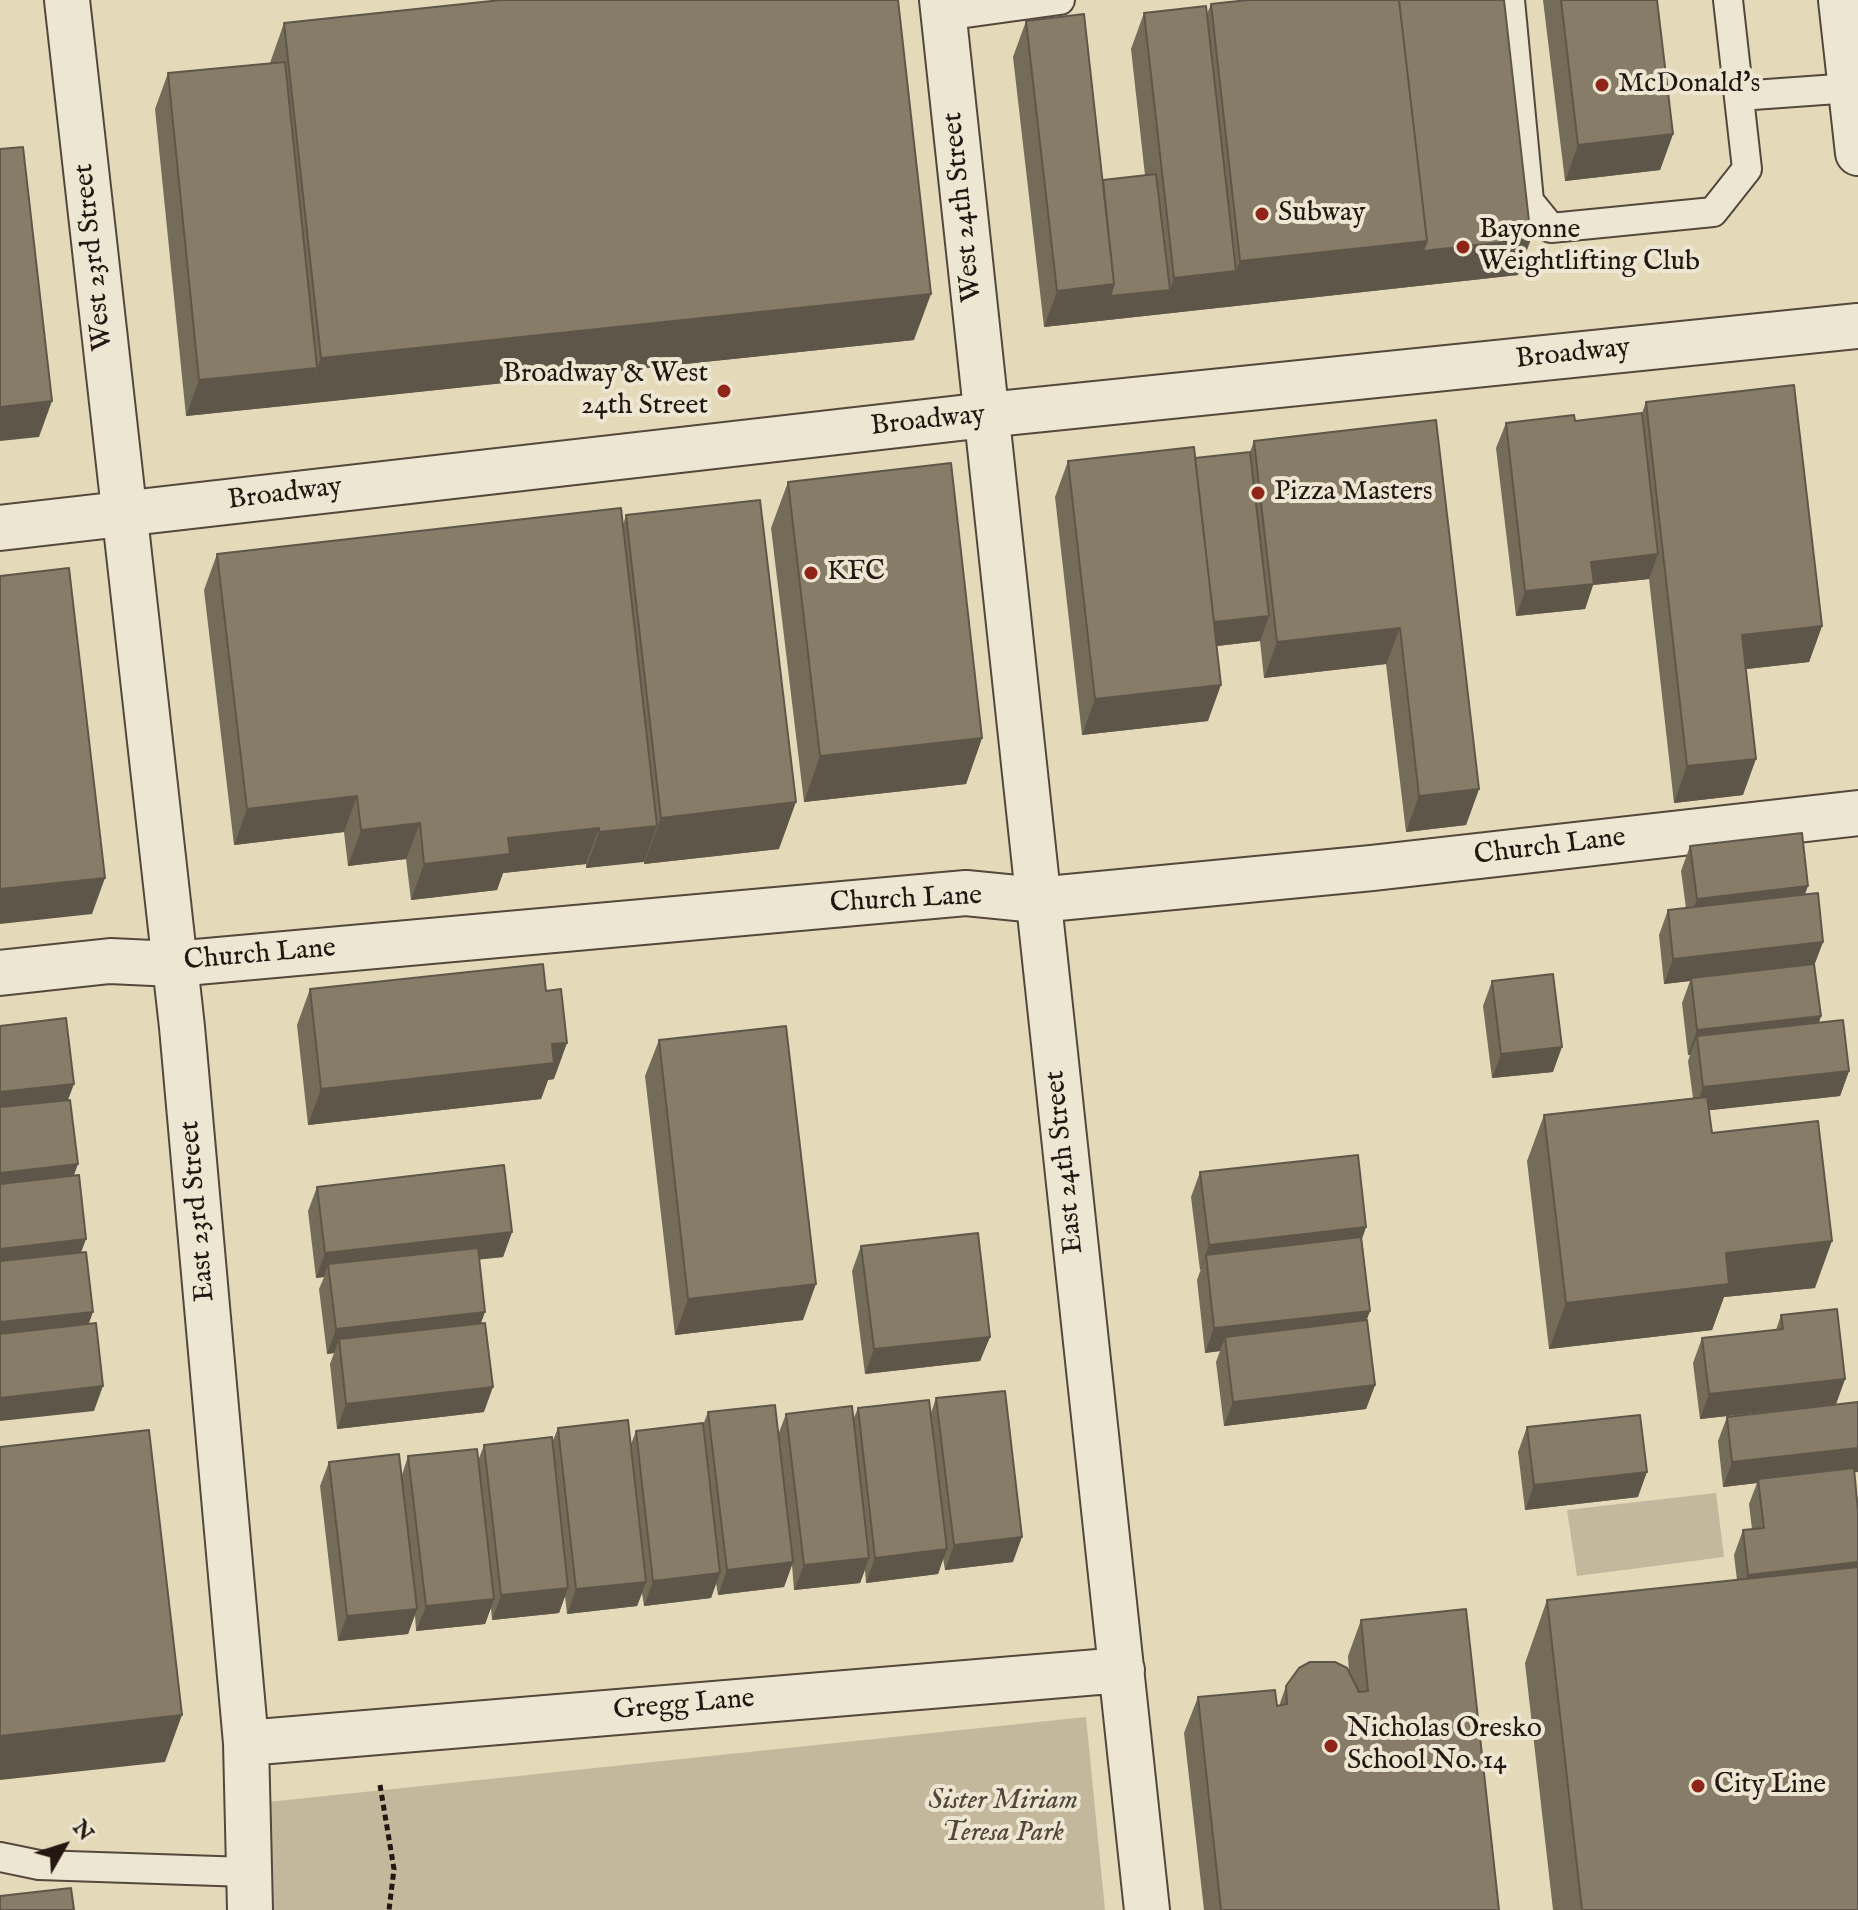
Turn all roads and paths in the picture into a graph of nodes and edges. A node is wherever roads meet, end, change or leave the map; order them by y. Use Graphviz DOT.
graph roads {
  1 [pos="67,0"];
  2 [pos="1060,0"];
  3 [pos="1510,0"];
  4 [pos="1728,0"];
  5 [pos="1841,0"];
  6 [pos="943,8"];
  7 [pos="1851,88"];
  8 [pos="1739,96"];
  9 [pos="1858,153"];
  10 [pos="1858,326"];
  11 [pos="986,415"];
  12 [pos="124,513"];
  13 [pos="0,528"];
  14 [pos="1858,813"];
  15 [pos="1037,900"];
  16 [pos="174,964"];
  17 [pos="0,973"];
  18 [pos="1122,1670"];
  19 [pos="246,1743"];
  20 [pos="380,1785"];
  21 [pos="0,1857"];
  22 [pos="248,1891"];
  23 [pos="389,1910"];
  24 [pos="1147,1910"];
  1 -- 12 [label="street, West 23rd Street"];
  2 -- 6 [label="lane"];
  3 -- 8 [label="lane"];
  4 -- 8 [label="lane"];
  5 -- 7 [label="street"];
  6 -- 11 [label="street, West 24th Street"];
  7 -- 8 [label="lane"];
  7 -- 9 [label="street"];
  10 -- 11 [label="street, Broadway"];
  11 -- 12 [label="street, Broadway"];
  11 -- 15 [label="street, East 24th Street"];
  12 -- 13 [label="street, Broadway"];
  12 -- 16 [label="street, East 23rd Street"];
  14 -- 15 [label="street, Church Lane"];
  15 -- 16 [label="street, Church Lane"];
  15 -- 18 [label="street, East 24th Street"];
  16 -- 17 [label="street, Church Lane"];
  16 -- 19 [label="street, East 23rd Street"];
  18 -- 19 [label="street, Gregg Lane"];
  18 -- 24 [label="street, East 24th Street"];
  19 -- 22 [label="street, East 23rd Street"];
  20 -- 23 [label="path"];
  21 -- 22 [label="lane"];
}
